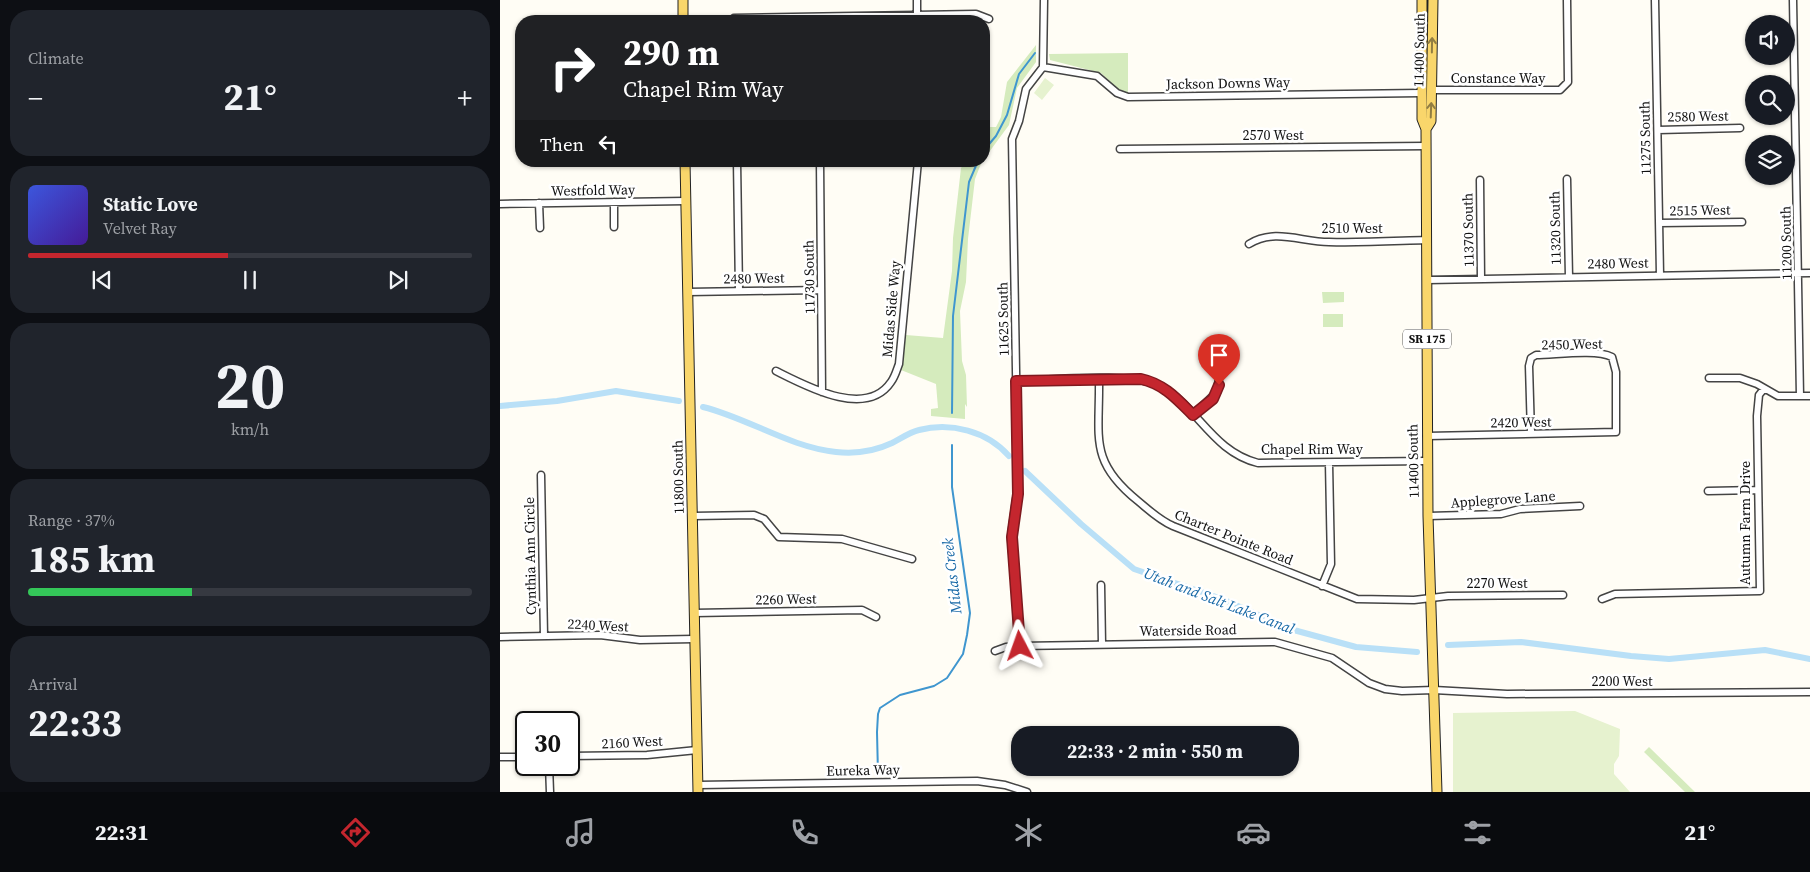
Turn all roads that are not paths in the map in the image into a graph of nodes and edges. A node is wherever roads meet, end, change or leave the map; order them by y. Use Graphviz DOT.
graph roads {
  1 [pos="683,0"];
  2 [pos="917,0"];
  3 [pos="1044,0"];
  4 [pos="1422,0"];
  5 [pos="1433,0"];
  6 [pos="1567,0"];
  7 [pos="1655,0"];
  8 [pos="1793,0"];
  9 [pos="684,15"];
  10 [pos="917,15"];
  11 [pos="1043,67"];
  12 [pos="1432,90"];
  13 [pos="1421,93"];
  14 [pos="1740,128"];
  15 [pos="1426,129"];
  16 [pos="1658,130"];
  17 [pos="1426,146"];
  18 [pos="1120,149"];
  19 [pos="685,167"];
  20 [pos="737,167"];
  21 [pos="820,167"];
  22 [pos="917,167"];
  23 [pos="1567,179"];
  24 [pos="1480,180"];
  25 [pos="686,201"];
  26 [pos="614,202"];
  27 [pos="539,203"];
  28 [pos="500,204"];
  29 [pos="1742,222"];
  30 [pos="1659,224"];
  31 [pos="614,227"];
  32 [pos="540,228"];
  33 [pos="1426,240"];
  34 [pos="1249,244"];
  35 [pos="1799,273"];
  36 [pos="1810,273"];
  37 [pos="1660,275"];
  38 [pos="1569,277"];
  39 [pos="1481,279"];
  40 [pos="1427,280"];
  41 [pos="821,290"];
  42 [pos="739,291"];
  43 [pos="688,292"];
  44 [pos="776,371"];
  45 [pos="1220,371"];
  46 [pos="1709,378"];
  47 [pos="1098,379"];
  48 [pos="1016,381"];
  49 [pos="1764,390"];
  50 [pos="822,392"];
  51 [pos="1800,396"];
  52 [pos="1810,396"];
  53 [pos="1193,415"];
  54 [pos="1616,432"];
  55 [pos="1531,434"];
  56 [pos="1427,436"];
  57 [pos="1427,461"];
  58 [pos="1329,463"];
  59 [pos="541,475"];
  60 [pos="1708,490"];
  61 [pos="1758,490"];
  62 [pos="1580,506"];
  63 [pos="693,516"];
  64 [pos="1428,516"];
  65 [pos="912,559"];
  66 [pos="1101,586"];
  67 [pos="1322,586"];
  68 [pos="1563,595"];
  69 [pos="1431,597"];
  70 [pos="1602,599"];
  71 [pos="694,613"];
  72 [pos="876,617"];
  73 [pos="544,636"];
  74 [pos="500,637"];
  75 [pos="694,639"];
  76 [pos="1102,644"];
  77 [pos="1020,646"];
  78 [pos="995,651"];
  79 [pos="1434,690"];
  80 [pos="1810,692"];
  81 [pos="697,750"];
  82 [pos="580,756"];
  83 [pos="500,757"];
  84 [pos="515,757"];
  85 [pos="549,776"];
  86 [pos="698,788"];
  87 [pos="550,792"];
  88 [pos="1027,792"];
  89 [pos="1437,792"];
  1 -- 9 [label="main road"];
  2 -- 10 [label="street"];
  3 -- 11 [label="street"];
  4 -- 13 [label="main road, 11400 South / SR 175"];
  12 -- 5 [label="main road, 11400 South / SR 175, one-way"];
  6 -- 12 [label="street, Constance Way"];
  7 -- 16 [label="street, 11275 South"];
  8 -- 35 [label="street, 11200 South"];
  11 -- 13 [label="street, Jackson Downs Way"];
  11 -- 48 [label="street, 11625 South"];
  15 -- 12 [label="main road, 11400 South / SR 175, one-way"];
  13 -- 15 [label="main road, 11400 South / SR 175"];
  14 -- 16 [label="street, 2580 West"];
  15 -- 17 [label="main road, 11400 South / SR 175"];
  16 -- 30 [label="street, 11275 South"];
  17 -- 18 [label="street, 2570 West"];
  17 -- 33 [label="main road, 11400 South / SR 175"];
  19 -- 25 [label="main road, 11800 South"];
  20 -- 42 [label="street"];
  21 -- 41 [label="street, 11730 South"];
  22 -- 50 [label="street, Midas Side Way"];
  23 -- 38 [label="street, 11320 South"];
  24 -- 39 [label="street, 11370 South"];
  25 -- 26 [label="street, Westfold Way"];
  25 -- 43 [label="main road, 11800 South"];
  26 -- 27 [label="street, Westfold Way"];
  26 -- 31 [label="street"];
  27 -- 28 [label="street, Westfold Way"];
  27 -- 32 [label="street"];
  29 -- 30 [label="street, 2515 West"];
  30 -- 37 [label="street, 11275 South"];
  33 -- 34 [label="street, 2510 West"];
  33 -- 40 [label="main road, 11400 South / SR 175"];
  35 -- 36 [label="street, 2480 West"];
  35 -- 37 [label="street, 2480 West"];
  35 -- 51 [label="street, 11200 South"];
  37 -- 38 [label="street, 2480 West"];
  38 -- 39 [label="street, 2480 West"];
  39 -- 40 [label="street, 2480 West"];
  40 -- 56 [label="main road, 11400 South / SR 175"];
  41 -- 42 [label="street, 2480 West"];
  41 -- 50 [label="street, 11730 South"];
  42 -- 43 [label="street, 2480 West"];
  43 -- 63 [label="main road, 11800 South"];
  44 -- 50 [label="street, Midas Side Way"];
  45 -- 53 [label="street"];
  46 -- 49 [label="street"];
  47 -- 48 [label="street, Chapel Rim Way"];
  47 -- 53 [label="street, Chapel Rim Way"];
  47 -- 67 [label="street, Charter Pointe Road"];
  48 -- 77 [label="street, 11625 South"];
  49 -- 51 [label="street"];
  49 -- 61 [label="street, Autumn Farm Drive"];
  51 -- 52 [label="street"];
  53 -- 58 [label="street, Chapel Rim Way"];
  54 -- 55 [label="street, 2420 West"];
  54 -- 55 [label="street, 2450 West"];
  55 -- 56 [label="street, 2420 West"];
  56 -- 57 [label="main road, 11400 South / SR 175"];
  57 -- 58 [label="street, Chapel Rim Way"];
  57 -- 64 [label="main road, 11400 South / SR 175"];
  58 -- 67 [label="street"];
  59 -- 73 [label="street, Cynthia Ann Circle"];
  60 -- 61 [label="street"];
  61 -- 70 [label="street, Autumn Farm Drive"];
  62 -- 64 [label="street, Applegrove Lane"];
  63 -- 65 [label="street"];
  63 -- 71 [label="main road, 11800 South"];
  64 -- 69 [label="main road, 11400 South / SR 175"];
  66 -- 76 [label="street"];
  67 -- 69 [label="street, Charter Pointe Road"];
  68 -- 69 [label="street, 2270 West"];
  69 -- 79 [label="main road, 11400 South / SR 175"];
  71 -- 72 [label="street, 2260 West"];
  71 -- 75 [label="main road, 11800 South"];
  73 -- 74 [label="street, 2240 West"];
  73 -- 75 [label="street, 2240 West"];
  75 -- 81 [label="main road, 11800 South"];
  76 -- 77 [label="street, Waterside Road"];
  76 -- 79 [label="street, Waterside Road"];
  77 -- 78 [label="street, Waterside Road"];
  79 -- 80 [label="street, 2200 West"];
  79 -- 89 [label="main road, 11400 South / SR 175"];
  81 -- 82 [label="street, 2160 West"];
  81 -- 86 [label="main road, 11800 South"];
  83 -- 84 [label="street"];
  85 -- 87 [label="street"];
  86 -- 88 [label="street, Eureka Way"];
}
